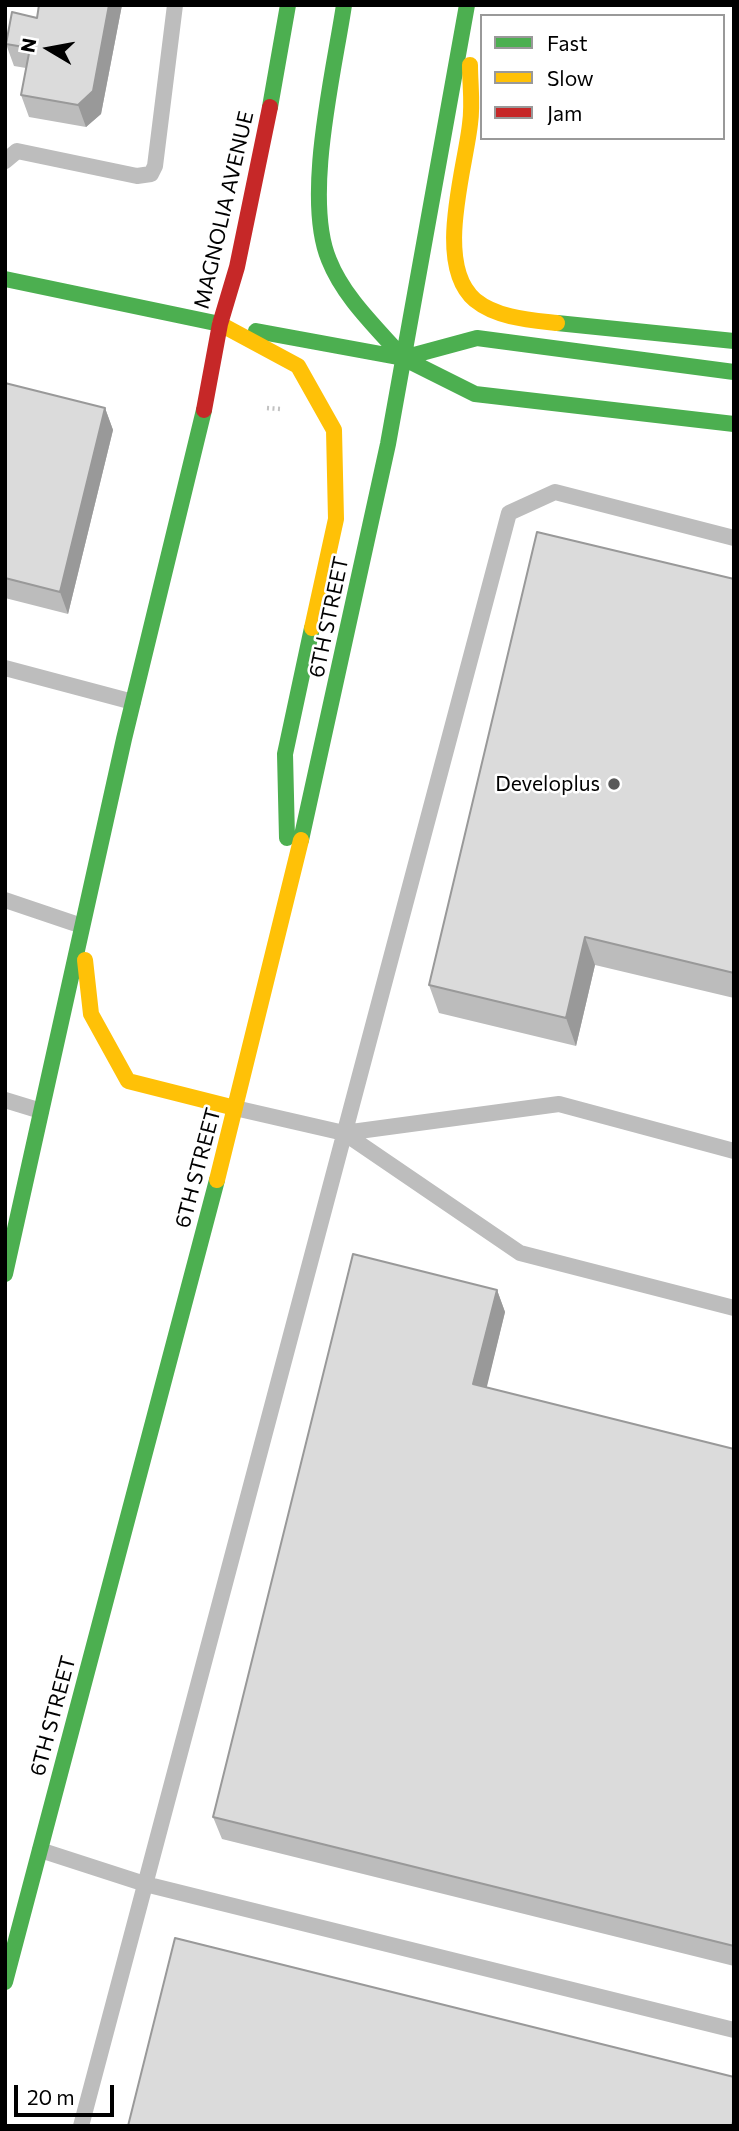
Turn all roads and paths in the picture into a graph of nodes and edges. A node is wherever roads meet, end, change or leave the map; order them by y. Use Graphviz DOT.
graph roads {
  1 [pos="175,5"];
  2 [pos="288,5"];
  3 [pos="344,5"];
  4 [pos="468,5"];
  5 [pos="5,161"];
  6 [pos="5,279"];
  7 [pos="220,324"];
  8 [pos="734,341"];
  9 [pos="403,358"];
  10 [pos="734,372"];
  11 [pos="734,424"];
  12 [pos="734,538"];
  13 [pos="5,668"];
  14 [pos="133,702"];
  15 [pos="288,896"];
  16 [pos="5,900"];
  17 [pos="82,926"];
  18 [pos="5,1100"];
  19 [pos="235,1108"];
  20 [pos="41,1111"];
  21 [pos="344,1133"];
  22 [pos="734,1151"];
  23 [pos="5,1273"];
  24 [pos="734,1308"];
  25 [pos="40,1850"];
  26 [pos="145,1884"];
  27 [pos="5,1982"];
  28 [pos="734,2031"];
  29 [pos="80,2126"];
  1 -- 5 [label="lane"];
  2 -- 7 [label="main road, MAGNOLIA AVENUE"];
  3 -- 9 [label="main road"];
  4 -- 8 [label="main road"];
  4 -- 9 [label="main road"];
  6 -- 7 [label="main road"];
  7 -- 9 [label="main road, MAGNOLIA AVENUE"];
  7 -- 14 [label="main road"];
  7 -- 15 [label="main road"];
  9 -- 10 [label="main road, MAGNOLIA AVENUE"];
  9 -- 11 [label="main road, MAGNOLIA AVENUE"];
  9 -- 15 [label="main road, 6TH STREET"];
  12 -- 21 [label="lane"];
  13 -- 14 [label="lane"];
  14 -- 17 [label="main road"];
  15 -- 19 [label="main road, 6TH STREET"];
  16 -- 17 [label="lane"];
  17 -- 19 [label="main road"];
  17 -- 20 [label="main road"];
  18 -- 20 [label="lane"];
  19 -- 21 [label="lane"];
  19 -- 25 [label="main road, 6TH STREET"];
  20 -- 23 [label="main road"];
  21 -- 22 [label="lane"];
  21 -- 24 [label="lane"];
  21 -- 26 [label="lane"];
  25 -- 26 [label="lane"];
  25 -- 27 [label="main road, 6TH STREET"];
  26 -- 28 [label="lane"];
  26 -- 29 [label="lane"];
}
